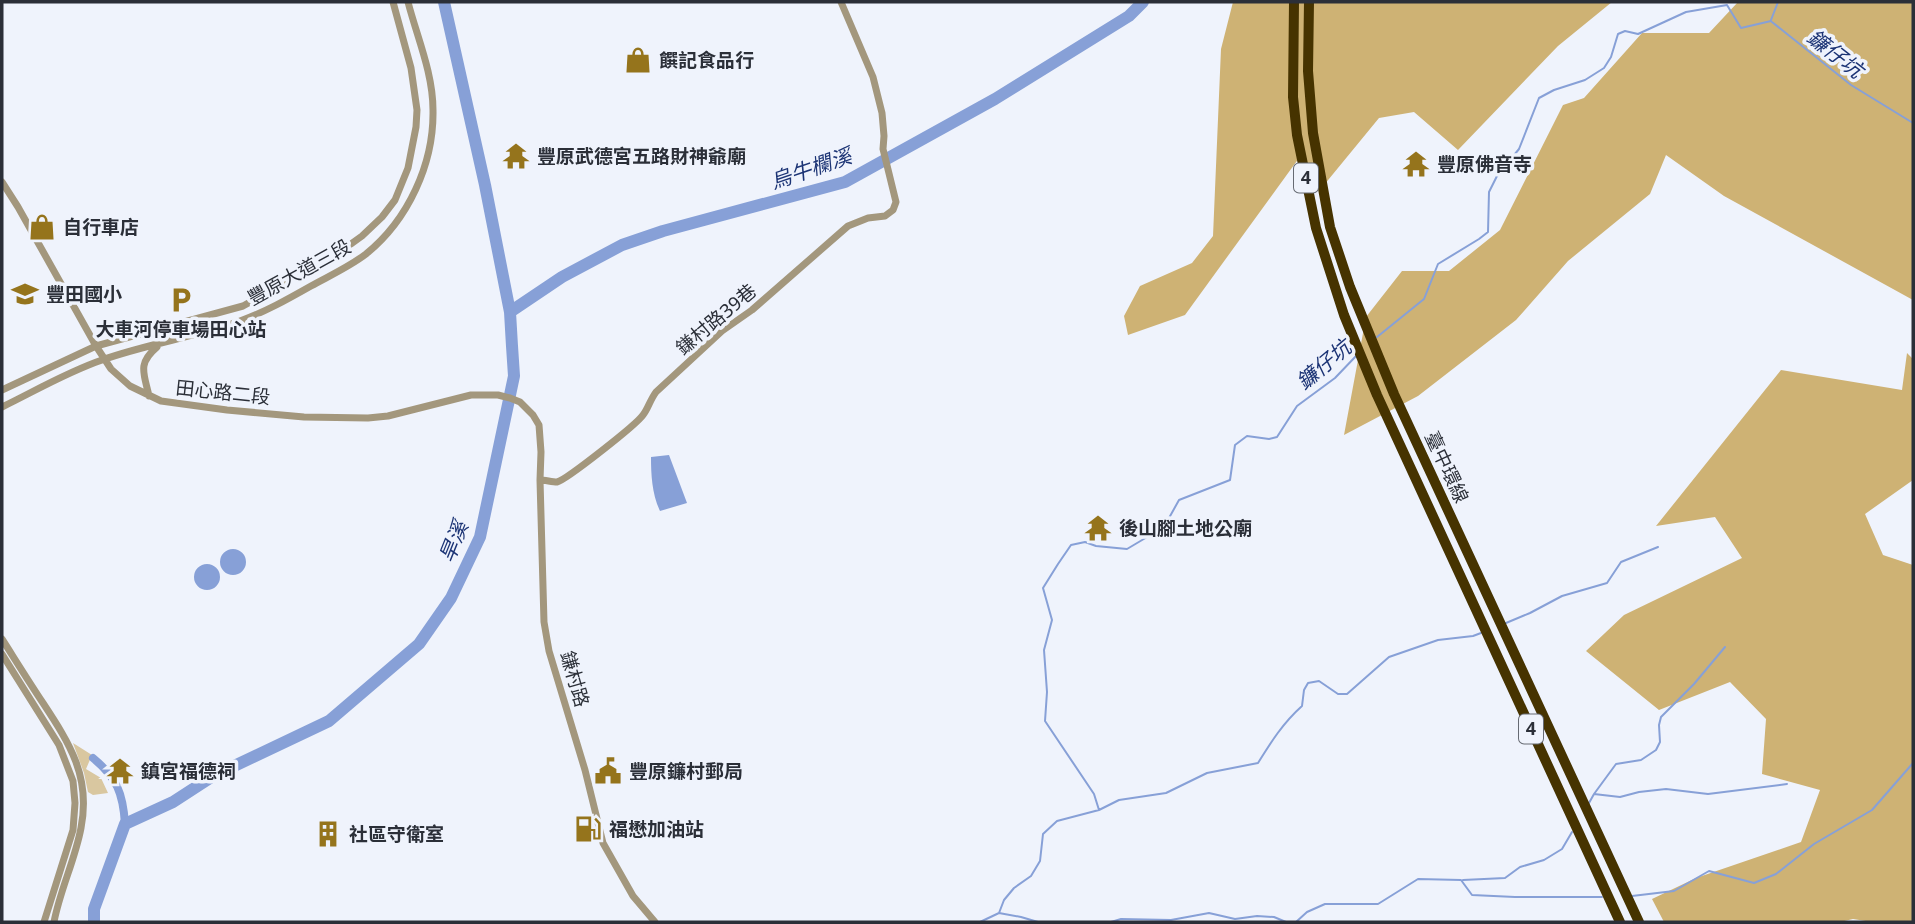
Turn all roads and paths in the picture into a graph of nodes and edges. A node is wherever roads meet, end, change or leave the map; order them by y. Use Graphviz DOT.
graph roads {
  1 [pos="393,2"];
  2 [pos="408,2"];
  3 [pos="841,2"];
  4 [pos="1294,2"];
  5 [pos="1309,2"];
  6 [pos="2,182"];
  7 [pos="160,344"];
  8 [pos="96,346"];
  9 [pos="104,359"];
  10 [pos="2,390"];
  11 [pos="149,396"];
  12 [pos="2,407"];
  13 [pos="539,425"];
  14 [pos="541,480"];
  15 [pos="2,639"];
  16 [pos="2,654"];
  17 [pos="44,922"];
  18 [pos="54,922"];
  19 [pos="655,922"];
  20 [pos="1620,922"];
  21 [pos="1639,922"];
  1 -- 8 [label="street, 豐原大道三段"];
  2 -- 7 [label="street, 豐原大道三段"];
  3 -- 14 [label="street, 鎌村路39巷"];
  4 -- 20 [label="highway, 臺中環線 / 4"];
  5 -- 21 [label="highway, 臺中環線 / 4"];
  6 -- 8 [label="street, 田心路二段"];
  7 -- 9 [label="street, 豐原大道三段"];
  7 -- 11 [label="street"];
  8 -- 9 [label="street, 田心路二段"];
  8 -- 10 [label="street, 豐原大道三段"];
  9 -- 11 [label="street, 田心路二段"];
  9 -- 12 [label="street, 豐原大道三段"];
  11 -- 13 [label="street, 田心路二段"];
  13 -- 14 [label="street, 鎌村路"];
  14 -- 19 [label="street, 鎌村路"];
  15 -- 18 [label="street"];
  16 -- 17 [label="street"];
}
